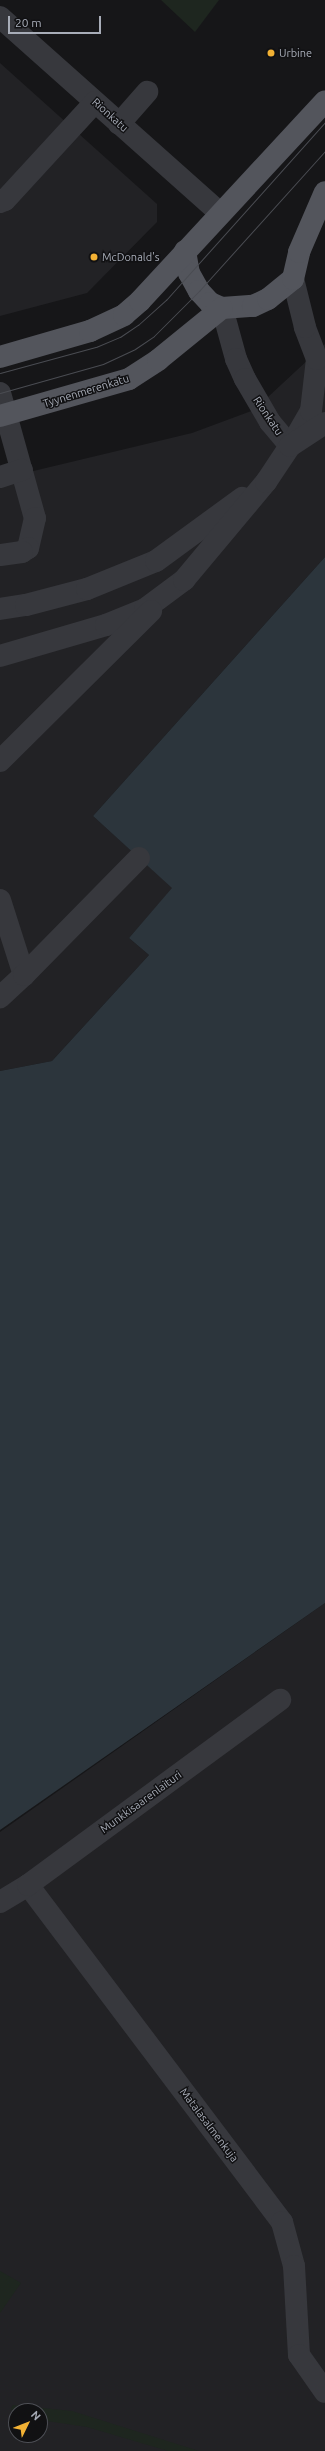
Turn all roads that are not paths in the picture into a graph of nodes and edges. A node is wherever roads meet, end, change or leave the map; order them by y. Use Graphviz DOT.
graph roads {
  1 [pos="0,17"];
  2 [pos="148,92"];
  3 [pos="325,101"];
  4 [pos="95,102"];
  5 [pos="119,124"];
  6 [pos="325,192"];
  7 [pos="0,202"];
  8 [pos="220,213"];
  9 [pos="186,251"];
  10 [pos="293,278"];
  11 [pos="222,308"];
  12 [pos="0,357"];
  13 [pos="0,393"];
  14 [pos="3,415"];
  15 [pos="325,423"];
  16 [pos="290,446"];
  17 [pos="22,470"];
  18 [pos="0,477"];
  19 [pos="266,482"];
  20 [pos="0,556"];
  21 [pos="184,580"];
  22 [pos="0,609"];
  23 [pos="0,656"];
  24 [pos="0,762"];
  25 [pos="139,858"];
  26 [pos="0,900"];
  27 [pos="24,976"];
  28 [pos="0,997"];
  29 [pos="280,1700"];
  30 [pos="28,1885"];
  31 [pos="0,1902"];
  32 [pos="325,2392"];
  1 -- 4 [label="street, Rionkatu"];
  2 -- 5 [label="street"];
  3 -- 8 [label="main road"];
  4 -- 5 [label="street, Rionkatu"];
  4 -- 7 [label="street"];
  5 -- 8 [label="street, Rionkatu"];
  6 -- 10 [label="main road"];
  8 -- 9 [label="main road"];
  9 -- 11 [label="main road"];
  9 -- 12 [label="main road"];
  10 -- 11 [label="main road"];
  10 -- 16 [label="street, Rionkatu"];
  11 -- 14 [label="main road, Tyynenmerenkatu"];
  11 -- 16 [label="street, Rionkatu"];
  13 -- 14 [label="street"];
  14 -- 17 [label="street"];
  15 -- 16 [label="street"];
  16 -- 19 [label="street"];
  17 -- 18 [label="street"];
  17 -- 20 [label="street"];
  19 -- 21 [label="street"];
  19 -- 22 [label="street"];
  21 -- 23 [label="street"];
  21 -- 24 [label="street"];
  25 -- 27 [label="street"];
  26 -- 27 [label="street"];
  27 -- 28 [label="street"];
  29 -- 30 [label="street, Munkkisaarenlaituri"];
  30 -- 31 [label="street, Munkkisaarenlaituri"];
  30 -- 32 [label="street, Matalasalmenkuja"];
}
